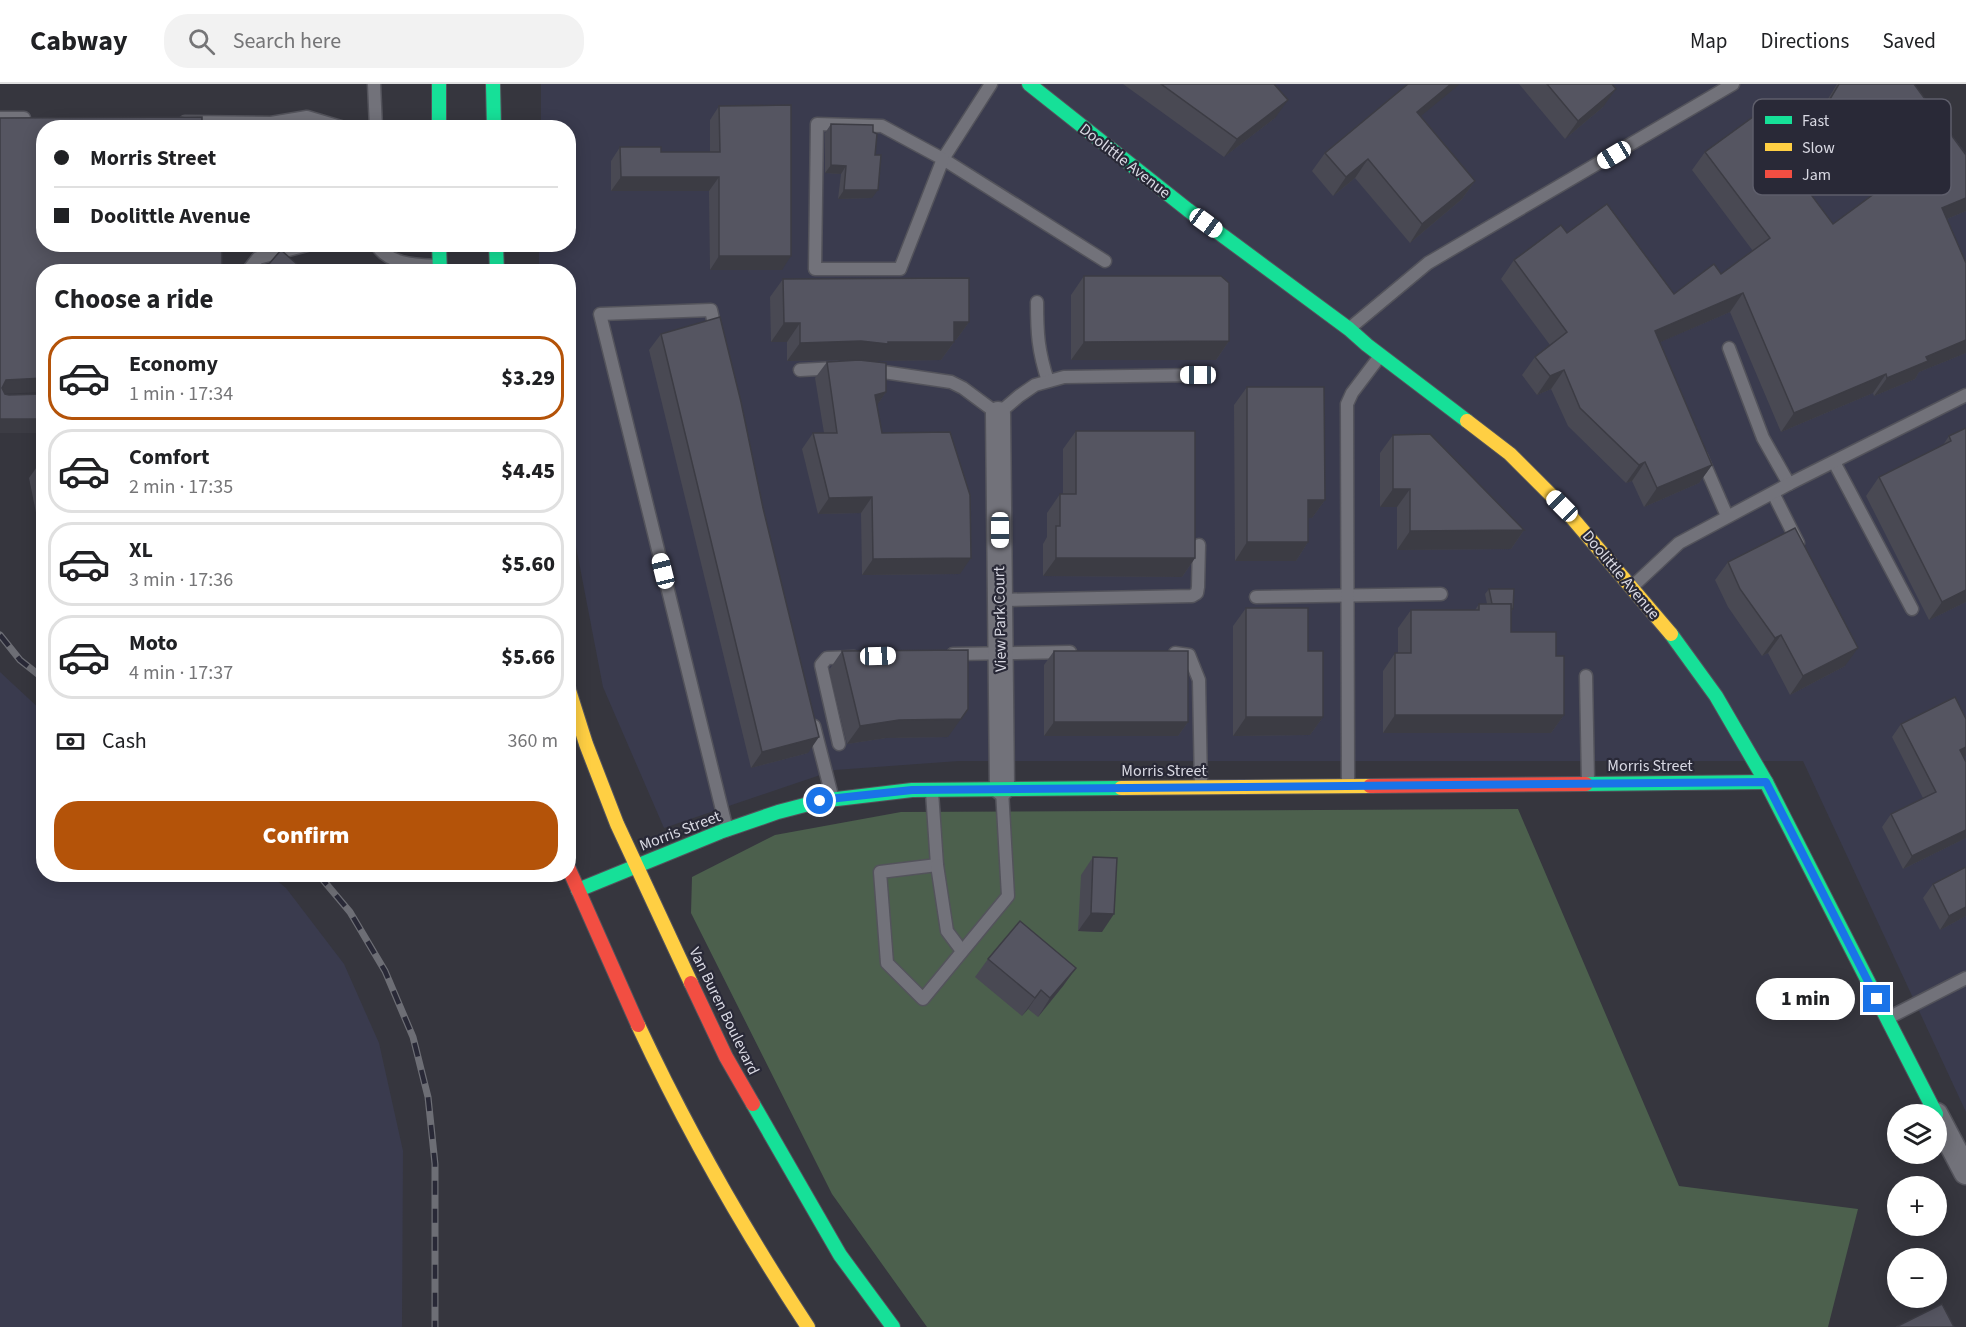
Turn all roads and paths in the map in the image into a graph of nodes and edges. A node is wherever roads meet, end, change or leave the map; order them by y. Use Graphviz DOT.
graph roads {
  1 [pos="374,84"];
  2 [pos="439,84"];
  3 [pos="493,84"];
  4 [pos="991,84"];
  5 [pos="1029,84"];
  6 [pos="1733,84"];
  7 [pos="0,118"];
  8 [pos="34,119"];
  9 [pos="289,120"];
  10 [pos="317,120"];
  11 [pos="376,120"];
  12 [pos="439,120"];
  13 [pos="494,120"];
  14 [pos="943,159"];
  15 [pos="281,252"];
  16 [pos="383,252"];
  17 [pos="1106,261"];
  18 [pos="254,264"];
  19 [pos="412,264"];
  20 [pos="1037,302"];
  21 [pos="1349,329"];
  22 [pos="719,344"];
  23 [pos="1729,348"];
  24 [pos="1381,356"];
  25 [pos="800,370"];
  26 [pos="1198,375"];
  27 [pos="1048,381"];
  28 [pos="1966,395"];
  29 [pos="998,414"];
  30 [pos="1695,442"];
  31 [pos="1834,462"];
  32 [pos="1789,484"];
  33 [pos="1773,493"];
  34 [pos="1727,516"];
  35 [pos="1199,545"];
  36 [pos="1805,557"];
  37 [pos="1632,587"];
  38 [pos="1441,594"];
  39 [pos="1348,596"];
  40 [pos="1257,597"];
  41 [pos="1000,600"];
  42 [pos="1912,609"];
  43 [pos="1001,652"];
  44 [pos="1079,652"];
  45 [pos="1157,653"];
  46 [pos="936,654"];
  47 [pos="866,656"];
  48 [pos="1586,676"];
  49 [pos="576,711"];
  50 [pos="812,719"];
  51 [pos="839,744"];
  52 [pos="1766,782"];
  53 [pos="1588,783"];
  54 [pos="1348,785"];
  55 [pos="1201,787"];
  56 [pos="1002,788"];
  57 [pos="931,790"];
  58 [pos="833,799"];
  59 [pos="727,831"];
  60 [pos="937,865"];
  61 [pos="637,866"];
  62 [pos="575,882"];
  63 [pos="579,890"];
  64 [pos="962,951"];
  65 [pos="1966,978"];
  66 [pos="1887,1018"];
  67 [pos="1930,1104"];
  68 [pos="1947,1136"];
  69 [pos="1966,1173"];
  70 [pos="808,1327"];
  71 [pos="893,1327"];
  1 -- 11 [label="lane"];
  2 -- 12 [label="street"];
  3 -- 13 [label="street"];
  4 -- 14 [label="lane"];
  5 -- 21 [label="street, Doolittle Avenue"];
  6 -- 21 [label="lane"];
  7 -- 8 [label="lane"];
  9 -- 10 [label="lane"];
  14 -- 14 [label="lane"];
  14 -- 17 [label="lane"];
  15 -- 18 [label="lane"];
  16 -- 19 [label="lane"];
  20 -- 27 [label="lane"];
  21 -- 24 [label="street, Doolittle Avenue"];
  22 -- 59 [label="lane"];
  23 -- 32 [label="lane"];
  24 -- 37 [label="street, Doolittle Avenue"];
  24 -- 39 [label="lane"];
  25 -- 29 [label="lane"];
  26 -- 27 [label="lane"];
  27 -- 29 [label="lane"];
  28 -- 31 [label="lane"];
  29 -- 41 [label="street, View Park Court"];
  30 -- 34 [label="lane"];
  31 -- 32 [label="lane"];
  31 -- 42 [label="lane"];
  32 -- 33 [label="lane"];
  33 -- 34 [label="lane"];
  33 -- 36 [label="lane"];
  34 -- 37 [label="lane"];
  35 -- 41 [label="lane"];
  37 -- 52 [label="street, Doolittle Avenue"];
  38 -- 39 [label="lane"];
  39 -- 40 [label="lane"];
  39 -- 54 [label="lane"];
  41 -- 43 [label="street, View Park Court"];
  43 -- 44 [label="lane"];
  43 -- 46 [label="lane"];
  43 -- 56 [label="street, View Park Court"];
  45 -- 55 [label="lane"];
  47 -- 51 [label="lane"];
  48 -- 53 [label="lane"];
  49 -- 61 [label="street, Van Buren Boulevard"];
  50 -- 58 [label="lane"];
  52 -- 53 [label="street, Morris Street"];
  52 -- 66 [label="street, Doolittle Avenue"];
  53 -- 54 [label="street, Morris Street"];
  54 -- 55 [label="street, Morris Street"];
  55 -- 56 [label="street, Morris Street"];
  56 -- 57 [label="street, Morris Street"];
  56 -- 64 [label="lane"];
  57 -- 58 [label="street, Morris Street"];
  57 -- 60 [label="lane"];
  58 -- 59 [label="street, Morris Street"];
  59 -- 61 [label="street, Morris Street"];
  60 -- 64 [label="lane"];
  60 -- 64 [label="lane"];
  61 -- 63 [label="street, Morris Street"];
  61 -- 71 [label="street, Van Buren Boulevard"];
  62 -- 63 [label="street"];
  63 -- 70 [label="street"];
  65 -- 66 [label="lane"];
  66 -- 67 [label="street, Doolittle Avenue"];
  68 -- 69 [label="street, Doolittle Avenue"];
}
